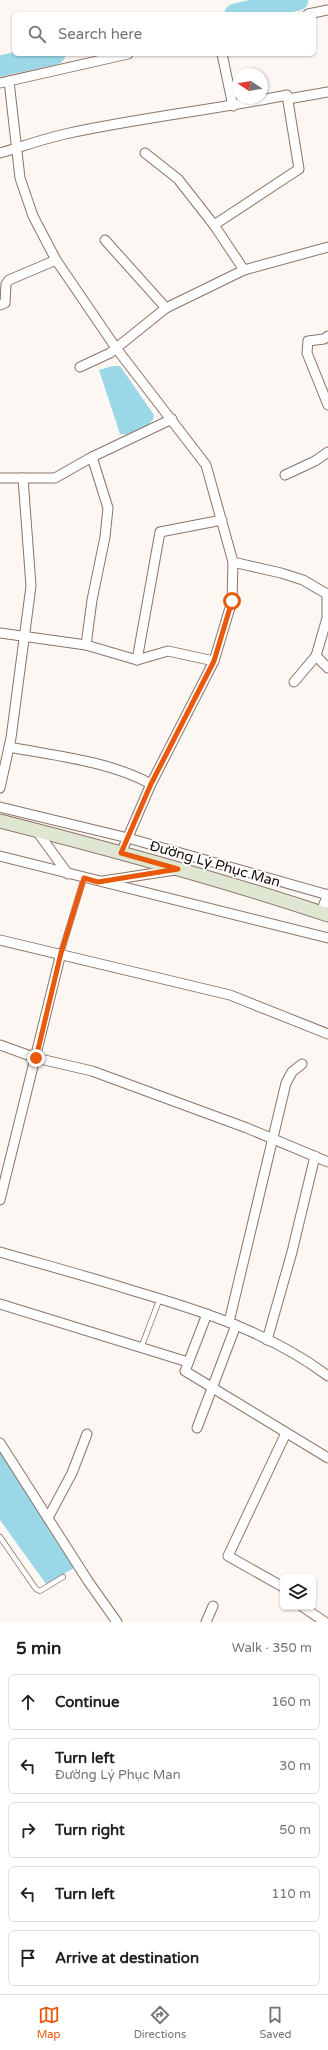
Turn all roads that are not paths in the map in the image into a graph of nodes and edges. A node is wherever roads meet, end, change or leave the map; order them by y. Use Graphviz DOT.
graph roads {
  1 [pos="328,10"];
  2 [pos="316,12"];
  3 [pos="119,56"];
  4 [pos="222,56"];
  5 [pos="5,82"];
  6 [pos="328,92"];
  7 [pos="288,98"];
  8 [pos="233,106"];
  9 [pos="16,148"];
  10 [pos="0,153"];
  11 [pos="145,153"];
  12 [pos="214,225"];
  13 [pos="105,240"];
  14 [pos="328,247"];
  15 [pos="56,260"];
  16 [pos="244,270"];
  17 [pos="0,305"];
  18 [pos="166,308"];
  19 [pos="328,336"];
  20 [pos="116,348"];
  21 [pos="80,367"];
  22 [pos="328,405"];
  23 [pos="172,419"];
  24 [pos="328,452"];
  25 [pos="92,457"];
  26 [pos="285,475"];
  27 [pos="0,478"];
  28 [pos="23,478"];
  29 [pos="222,520"];
  30 [pos="233,562"];
  31 [pos="0,633"];
  32 [pos="24,635"];
  33 [pos="86,645"];
  34 [pos="316,656"];
  35 [pos="137,660"];
  36 [pos="214,661"];
  37 [pos="328,668"];
  38 [pos="294,682"];
  39 [pos="9,747"];
  40 [pos="151,784"];
  41 [pos="0,788"];
  42 [pos="0,807"];
  43 [pos="0,821"];
  44 [pos="36,830"];
  45 [pos="128,838"];
  46 [pos="121,853"];
  47 [pos="0,856"];
  48 [pos="178,869"];
  49 [pos="68,874"];
  50 [pos="84,878"];
  51 [pos="98,882"];
  52 [pos="328,895"];
  53 [pos="325,914"];
  54 [pos="328,938"];
  55 [pos="0,940"];
  56 [pos="61,953"];
  57 [pos="328,1034"];
  58 [pos="0,1046"];
  59 [pos="36,1058"];
  60 [pos="302,1064"];
  61 [pos="273,1139"];
  62 [pos="315,1156"];
  63 [pos="328,1162"];
  64 [pos="0,1200"];
  65 [pos="0,1252"];
  66 [pos="160,1298"];
  67 [pos="0,1304"];
  68 [pos="207,1314"];
  69 [pos="232,1323"];
  70 [pos="267,1340"];
  71 [pos="141,1348"];
  72 [pos="188,1362"];
  73 [pos="328,1376"];
  74 [pos="212,1387"];
  75 [pos="197,1428"];
  76 [pos="286,1433"];
  77 [pos="87,1434"];
  78 [pos="0,1443"];
  79 [pos="328,1458"];
  80 [pos="48,1518"];
  81 [pos="0,1537"];
  82 [pos="63,1577"];
  83 [pos="280,1585"];
  84 [pos="213,1606"];
  85 [pos="307,1610"];
  86 [pos="117,1622"];
  87 [pos="206,1622"];
  88 [pos="324,1622"];
  1 -- 2 [label="street"];
  3 -- 5 [label="street"];
  4 -- 8 [label="street"];
  5 -- 9 [label="street"];
  6 -- 7 [label="street"];
  7 -- 8 [label="street"];
  7 -- 12 [label="street"];
  8 -- 9 [label="street"];
  9 -- 10 [label="street"];
  9 -- 15 [label="street"];
  11 -- 12 [label="street"];
  12 -- 16 [label="street"];
  13 -- 18 [label="street"];
  14 -- 16 [label="street"];
  15 -- 17 [label="street"];
  15 -- 20 [label="street"];
  16 -- 18 [label="street"];
  18 -- 20 [label="street"];
  19 -- 22 [label="street"];
  20 -- 21 [label="street"];
  20 -- 23 [label="street"];
  23 -- 25 [label="street"];
  23 -- 29 [label="street"];
  24 -- 26 [label="street"];
  25 -- 28 [label="street"];
  25 -- 33 [label="street"];
  27 -- 28 [label="street"];
  28 -- 32 [label="street"];
  29 -- 30 [label="street"];
  29 -- 35 [label="street"];
  30 -- 34 [label="street"];
  30 -- 36 [label="street"];
  31 -- 32 [label="street"];
  32 -- 33 [label="street"];
  32 -- 39 [label="street"];
  33 -- 35 [label="street"];
  34 -- 37 [label="street"];
  34 -- 38 [label="street"];
  35 -- 36 [label="street"];
  36 -- 40 [label="street"];
  39 -- 40 [label="street"];
  39 -- 41 [label="street"];
  40 -- 45 [label="street"];
  42 -- 45 [label="street"];
  43 -- 44 [label="main road, Đường Lý Phục Man"];
  44 -- 46 [label="main road, Đường Lý Phục Man"];
  44 -- 49 [label="street"];
  45 -- 46 [label="street"];
  45 -- 52 [label="street"];
  46 -- 48 [label="main road, Đường Lý Phục Man"];
  47 -- 49 [label="street"];
  48 -- 51 [label="street"];
  48 -- 53 [label="main road, Đường Lý Phục Man"];
  49 -- 50 [label="street"];
  50 -- 51 [label="street"];
  50 -- 56 [label="lane"];
  51 -- 54 [label="street"];
  52 -- 53 [label="street"];
  55 -- 56 [label="street"];
  56 -- 57 [label="street"];
  56 -- 59 [label="street"];
  58 -- 59 [label="street"];
  59 -- 61 [label="street"];
  59 -- 64 [label="street"];
  60 -- 61 [label="street"];
  61 -- 62 [label="street"];
  61 -- 69 [label="street"];
  62 -- 63 [label="street"];
  62 -- 70 [label="street"];
  65 -- 66 [label="street"];
  66 -- 68 [label="street"];
  66 -- 71 [label="lane"];
  67 -- 71 [label="street"];
  68 -- 69 [label="street"];
  68 -- 72 [label="street"];
  69 -- 70 [label="street"];
  69 -- 74 [label="street"];
  70 -- 73 [label="street"];
  71 -- 72 [label="street"];
  72 -- 74 [label="street"];
  74 -- 75 [label="street"];
  74 -- 76 [label="street"];
  76 -- 79 [label="street"];
  76 -- 83 [label="street"];
  77 -- 80 [label="street"];
  78 -- 80 [label="street"];
  80 -- 86 [label="street"];
  81 -- 82 [label="lane"];
  84 -- 87 [label="street"];
  85 -- 88 [label="street"];
}
